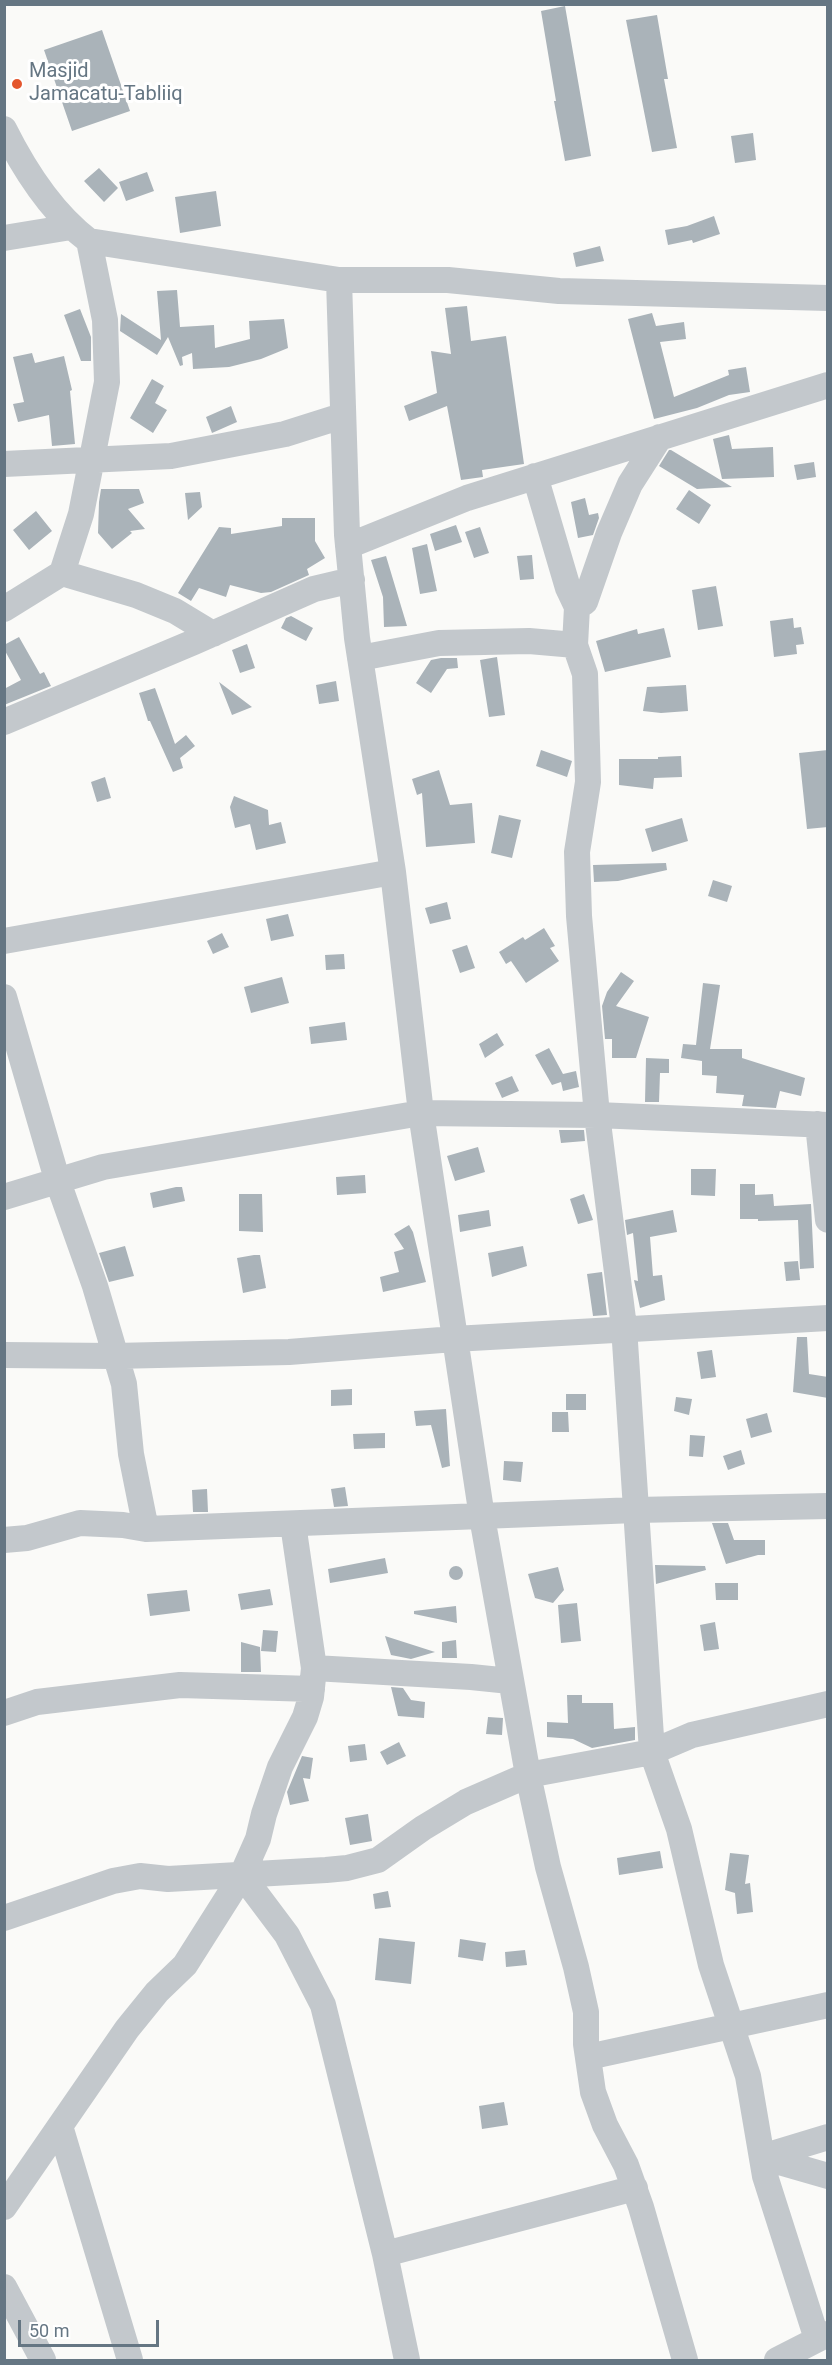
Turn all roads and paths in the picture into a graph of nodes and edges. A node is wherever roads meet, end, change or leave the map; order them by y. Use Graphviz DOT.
graph roads {
  1 [pos="4,129"];
  2 [pos="80,234"];
  3 [pos="4,238"];
  4 [pos="339,280"];
  5 [pos="828,298"];
  6 [pos="828,385"];
  7 [pos="342,416"];
  8 [pos="660,437"];
  9 [pos="93,458"];
  10 [pos="4,464"];
  11 [pos="536,476"];
  12 [pos="348,546"];
  13 [pos="62,573"];
  14 [pos="352,580"];
  15 [pos="576,607"];
  16 [pos="4,609"];
  17 [pos="213,634"];
  18 [pos="575,645"];
  19 [pos="360,658"];
  20 [pos="4,722"];
  21 [pos="393,872"];
  22 [pos="4,941"];
  23 [pos="4,997"];
  24 [pos="11,1052"];
  25 [pos="421,1113"];
  26 [pos="597,1115"];
  27 [pos="823,1125"];
  28 [pos="57,1179"];
  29 [pos="4,1197"];
  30 [pos="828,1220"];
  31 [pos="828,1318"];
  32 [pos="624,1329"];
  33 [pos="454,1339"];
  34 [pos="4,1356"];
  35 [pos="114,1356"];
  36 [pos="828,1506"];
  37 [pos="636,1510"];
  38 [pos="482,1517"];
  39 [pos="293,1524"];
  40 [pos="146,1529"];
  41 [pos="4,1540"];
  42 [pos="313,1679"];
  43 [pos="510,1681"];
  44 [pos="827,1707"];
  45 [pos="4,1713"];
  46 [pos="652,1752"];
  47 [pos="528,1775"];
  48 [pos="242,1875"];
  49 [pos="4,1918"];
  50 [pos="828,2005"];
  51 [pos="730,2026"];
  52 [pos="588,2057"];
  53 [pos="60,2126"];
  54 [pos="828,2137"];
  55 [pos="762,2157"];
  56 [pos="828,2176"];
  57 [pos="634,2188"];
  58 [pos="4,2207"];
  59 [pos="385,2254"];
  60 [pos="4,2287"];
  61 [pos="822,2336"];
  62 [pos="42,2361"];
  63 [pos="129,2361"];
  64 [pos="407,2361"];
  65 [pos="685,2361"];
  66 [pos="777,2361"];
  1 -- 2 [label="street"];
  2 -- 3 [label="street"];
  2 -- 4 [label="street"];
  2 -- 9 [label="street"];
  4 -- 5 [label="street"];
  4 -- 7 [label="street"];
  6 -- 8 [label="street"];
  7 -- 9 [label="street"];
  7 -- 12 [label="street"];
  8 -- 11 [label="street"];
  8 -- 15 [label="street"];
  9 -- 10 [label="street"];
  9 -- 13 [label="street"];
  11 -- 12 [label="street"];
  11 -- 15 [label="street"];
  12 -- 14 [label="street"];
  13 -- 16 [label="street"];
  13 -- 17 [label="street"];
  14 -- 17 [label="street"];
  14 -- 19 [label="street"];
  15 -- 18 [label="street"];
  17 -- 20 [label="street"];
  18 -- 19 [label="street"];
  18 -- 26 [label="street"];
  19 -- 21 [label="street"];
  21 -- 22 [label="street"];
  21 -- 25 [label="street"];
  23 -- 24 [label="street"];
  24 -- 28 [label="street"];
  25 -- 26 [label="street"];
  25 -- 28 [label="street"];
  25 -- 33 [label="street"];
  26 -- 27 [label="street"];
  26 -- 32 [label="street"];
  27 -- 30 [label="street"];
  28 -- 29 [label="street"];
  28 -- 35 [label="street"];
  31 -- 32 [label="street"];
  32 -- 33 [label="street"];
  32 -- 37 [label="street"];
  33 -- 35 [label="street"];
  33 -- 38 [label="street"];
  34 -- 35 [label="street"];
  35 -- 40 [label="street"];
  36 -- 37 [label="street"];
  37 -- 38 [label="street"];
  37 -- 46 [label="street"];
  38 -- 39 [label="street"];
  38 -- 43 [label="street"];
  39 -- 40 [label="street"];
  39 -- 42 [label="street"];
  40 -- 41 [label="street"];
  42 -- 43 [label="street"];
  42 -- 45 [label="street"];
  42 -- 48 [label="street"];
  43 -- 47 [label="street"];
  44 -- 46 [label="street"];
  46 -- 47 [label="street"];
  46 -- 51 [label="street"];
  47 -- 48 [label="street"];
  47 -- 52 [label="street"];
  48 -- 49 [label="street"];
  48 -- 53 [label="street"];
  48 -- 59 [label="street"];
  50 -- 51 [label="street"];
  51 -- 52 [label="street"];
  51 -- 55 [label="street"];
  52 -- 57 [label="street"];
  53 -- 58 [label="street"];
  53 -- 63 [label="street"];
  54 -- 55 [label="street"];
  55 -- 56 [label="street"];
  55 -- 61 [label="street"];
  57 -- 59 [label="street"];
  57 -- 65 [label="street"];
  59 -- 64 [label="street"];
  60 -- 62 [label="street"];
  61 -- 66 [label="street"];
}
